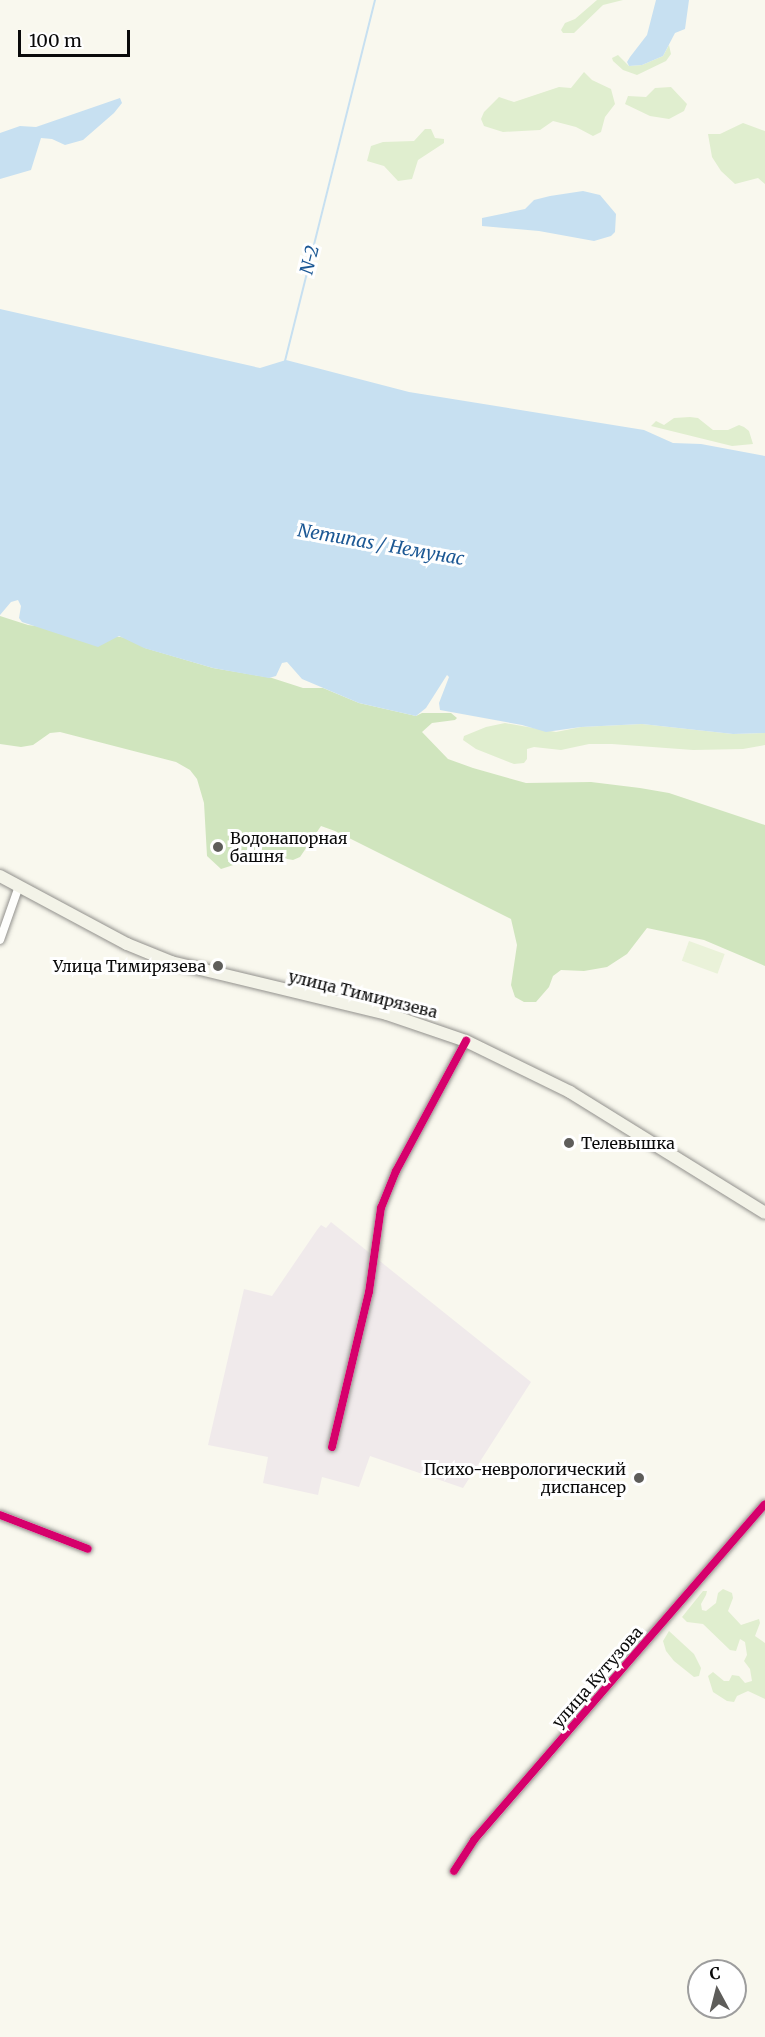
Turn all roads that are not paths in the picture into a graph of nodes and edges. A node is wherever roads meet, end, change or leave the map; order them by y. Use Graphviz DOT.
graph roads {
  1 [pos="0,876"];
  2 [pos="19,886"];
  3 [pos="0,940"];
  4 [pos="465,1041"];
  5 [pos="765,1213"];
  6 [pos="332,1447"];
  7 [pos="765,1504"];
  8 [pos="0,1515"];
  9 [pos="88,1549"];
  10 [pos="454,1871"];
  1 -- 2 [label="main road, улица Тимирязева"];
  2 -- 3 [label="street"];
  2 -- 4 [label="main road, улица Тимирязева"];
  4 -- 5 [label="main road, улица Тимирязева"];
  4 -- 6 [label="street"];
  7 -- 10 [label="street, улица Кутузова"];
  8 -- 9 [label="street"];
}
